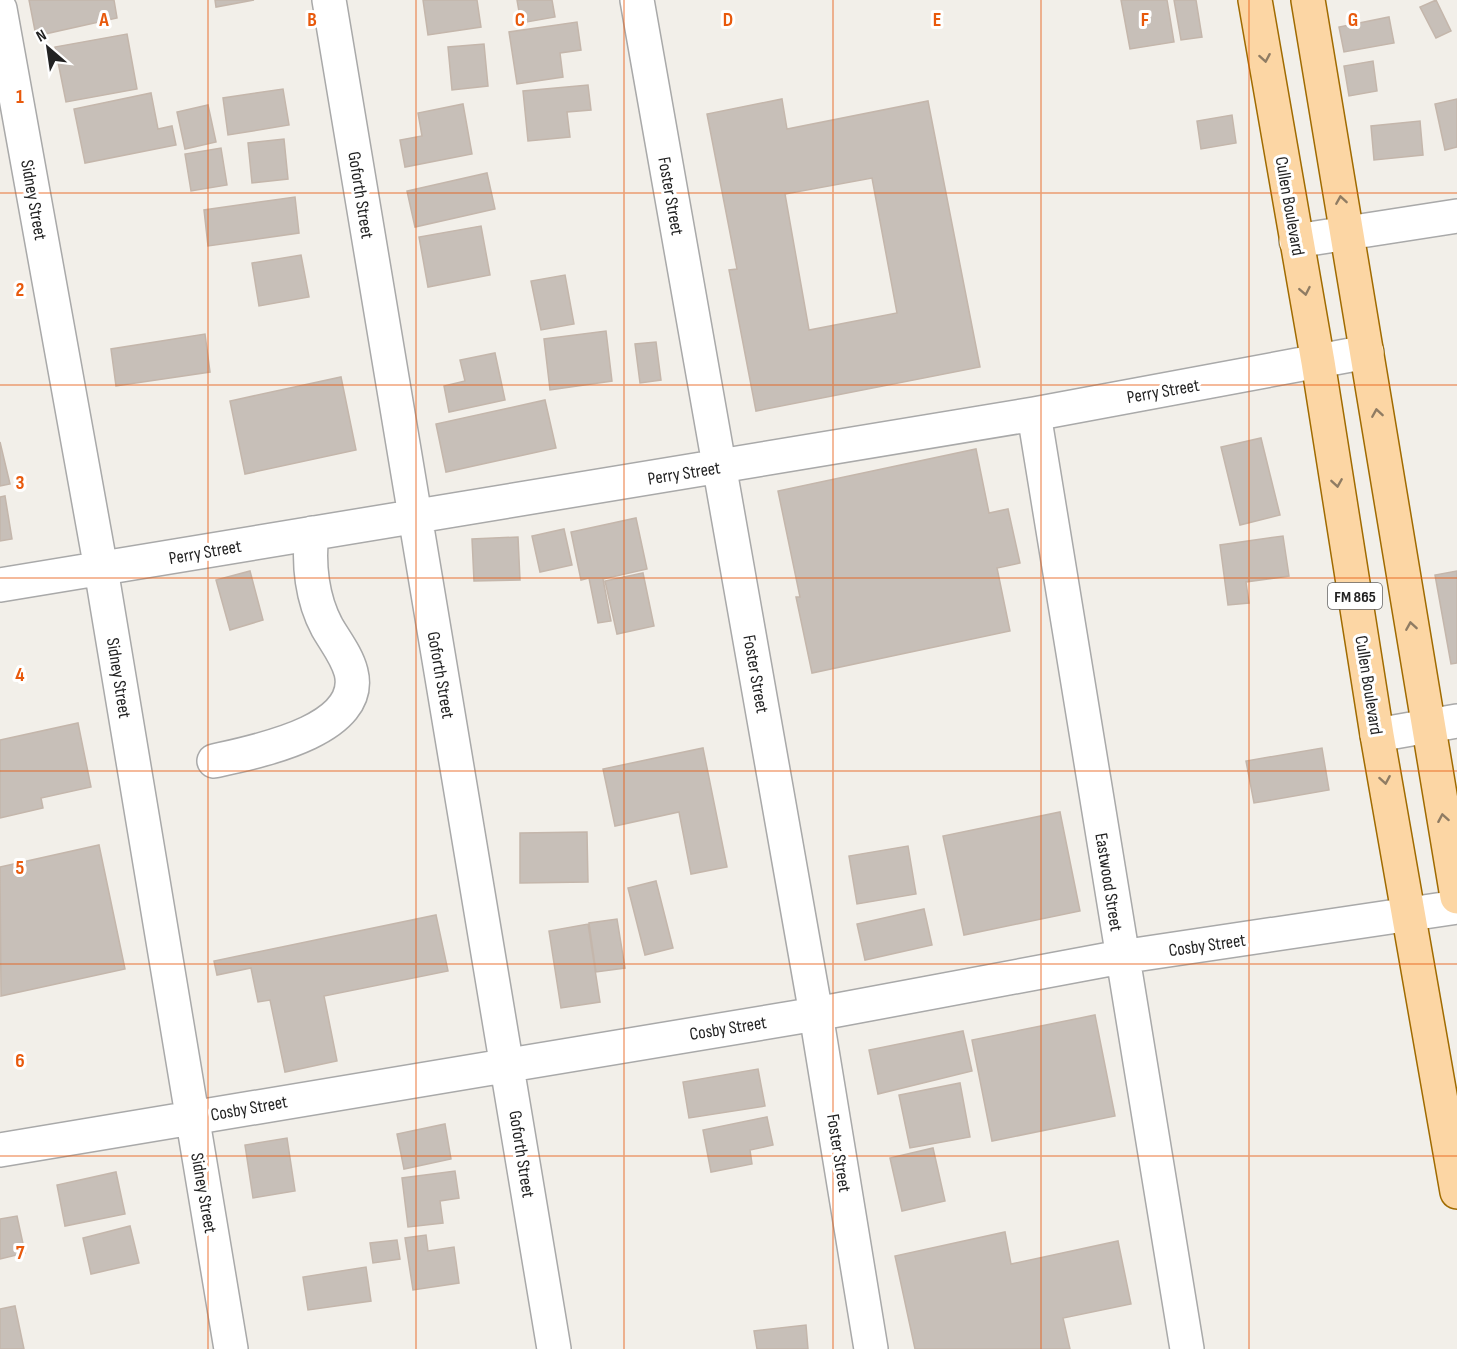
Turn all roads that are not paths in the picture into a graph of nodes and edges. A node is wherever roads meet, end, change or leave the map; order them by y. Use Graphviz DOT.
graph roads {
  1 [pos="329,0"];
  2 [pos="637,0"];
  3 [pos="1255,0"];
  4 [pos="1308,0"];
  5 [pos="0,15"];
  6 [pos="1457,216"];
  7 [pos="1347,234"];
  8 [pos="1296,241"];
  9 [pos="1367,352"];
  10 [pos="1318,362"];
  11 [pos="1034,414"];
  12 [pos="720,468"];
  13 [pos="414,516"];
  14 [pos="312,533"];
  15 [pos="101,569"];
  16 [pos="0,585"];
  17 [pos="1442,724"];
  18 [pos="1377,735"];
  19 [pos="214,761"];
  20 [pos="1457,897"];
  21 [pos="1457,907"];
  22 [pos="1408,915"];
  23 [pos="1121,957"];
  24 [pos="816,1014"];
  25 [pos="507,1064"];
  26 [pos="192,1118"];
  27 [pos="0,1150"];
  28 [pos="1457,1192"];
  29 [pos="231,1349"];
  30 [pos="554,1349"];
  31 [pos="871,1349"];
  32 [pos="1187,1349"];
  1 -- 13 [label="street, Goforth Street"];
  2 -- 12 [label="street, Foster Street"];
  3 -- 8 [label="main road, Cullen Boulevard / FM 865, one-way"];
  7 -- 4 [label="main road, FM 865, one-way"];
  5 -- 15 [label="street, Sidney Street"];
  6 -- 7 [label="street"];
  7 -- 8 [label="street"];
  7 -- 9 [label="main road, FM 865"];
  8 -- 10 [label="main road, Cullen Boulevard / FM 865, one-way"];
  9 -- 10 [label="street, Perry Street"];
  17 -- 9 [label="main road, FM 865, one-way"];
  10 -- 11 [label="street, Perry Street"];
  10 -- 18 [label="main road, Cullen Boulevard / FM 865, one-way"];
  11 -- 12 [label="street, Perry Street"];
  11 -- 23 [label="street, Eastwood Street"];
  12 -- 13 [label="street, Perry Street"];
  12 -- 24 [label="street, Foster Street"];
  13 -- 14 [label="street, Perry Street"];
  13 -- 25 [label="street, Goforth Street"];
  14 -- 15 [label="street, Perry Street"];
  14 -- 19 [label="street"];
  15 -- 16 [label="street, Perry Street"];
  15 -- 26 [label="street, Sidney Street"];
  17 -- 18 [label="street"];
  20 -- 17 [label="main road, FM 865, one-way"];
  18 -- 22 [label="main road, Cullen Boulevard / FM 865, one-way"];
  21 -- 22 [label="street, Cosby Street"];
  22 -- 23 [label="street, Cosby Street"];
  22 -- 28 [label="main road, Cullen Boulevard / FM 865"];
  23 -- 24 [label="street, Cosby Street"];
  23 -- 32 [label="street, Eastwood Street"];
  24 -- 25 [label="street, Cosby Street"];
  24 -- 31 [label="street, Foster Street"];
  25 -- 26 [label="street, Cosby Street"];
  25 -- 30 [label="street, Goforth Street"];
  26 -- 27 [label="street, Cosby Street"];
  26 -- 29 [label="street, Sidney Street"];
}
